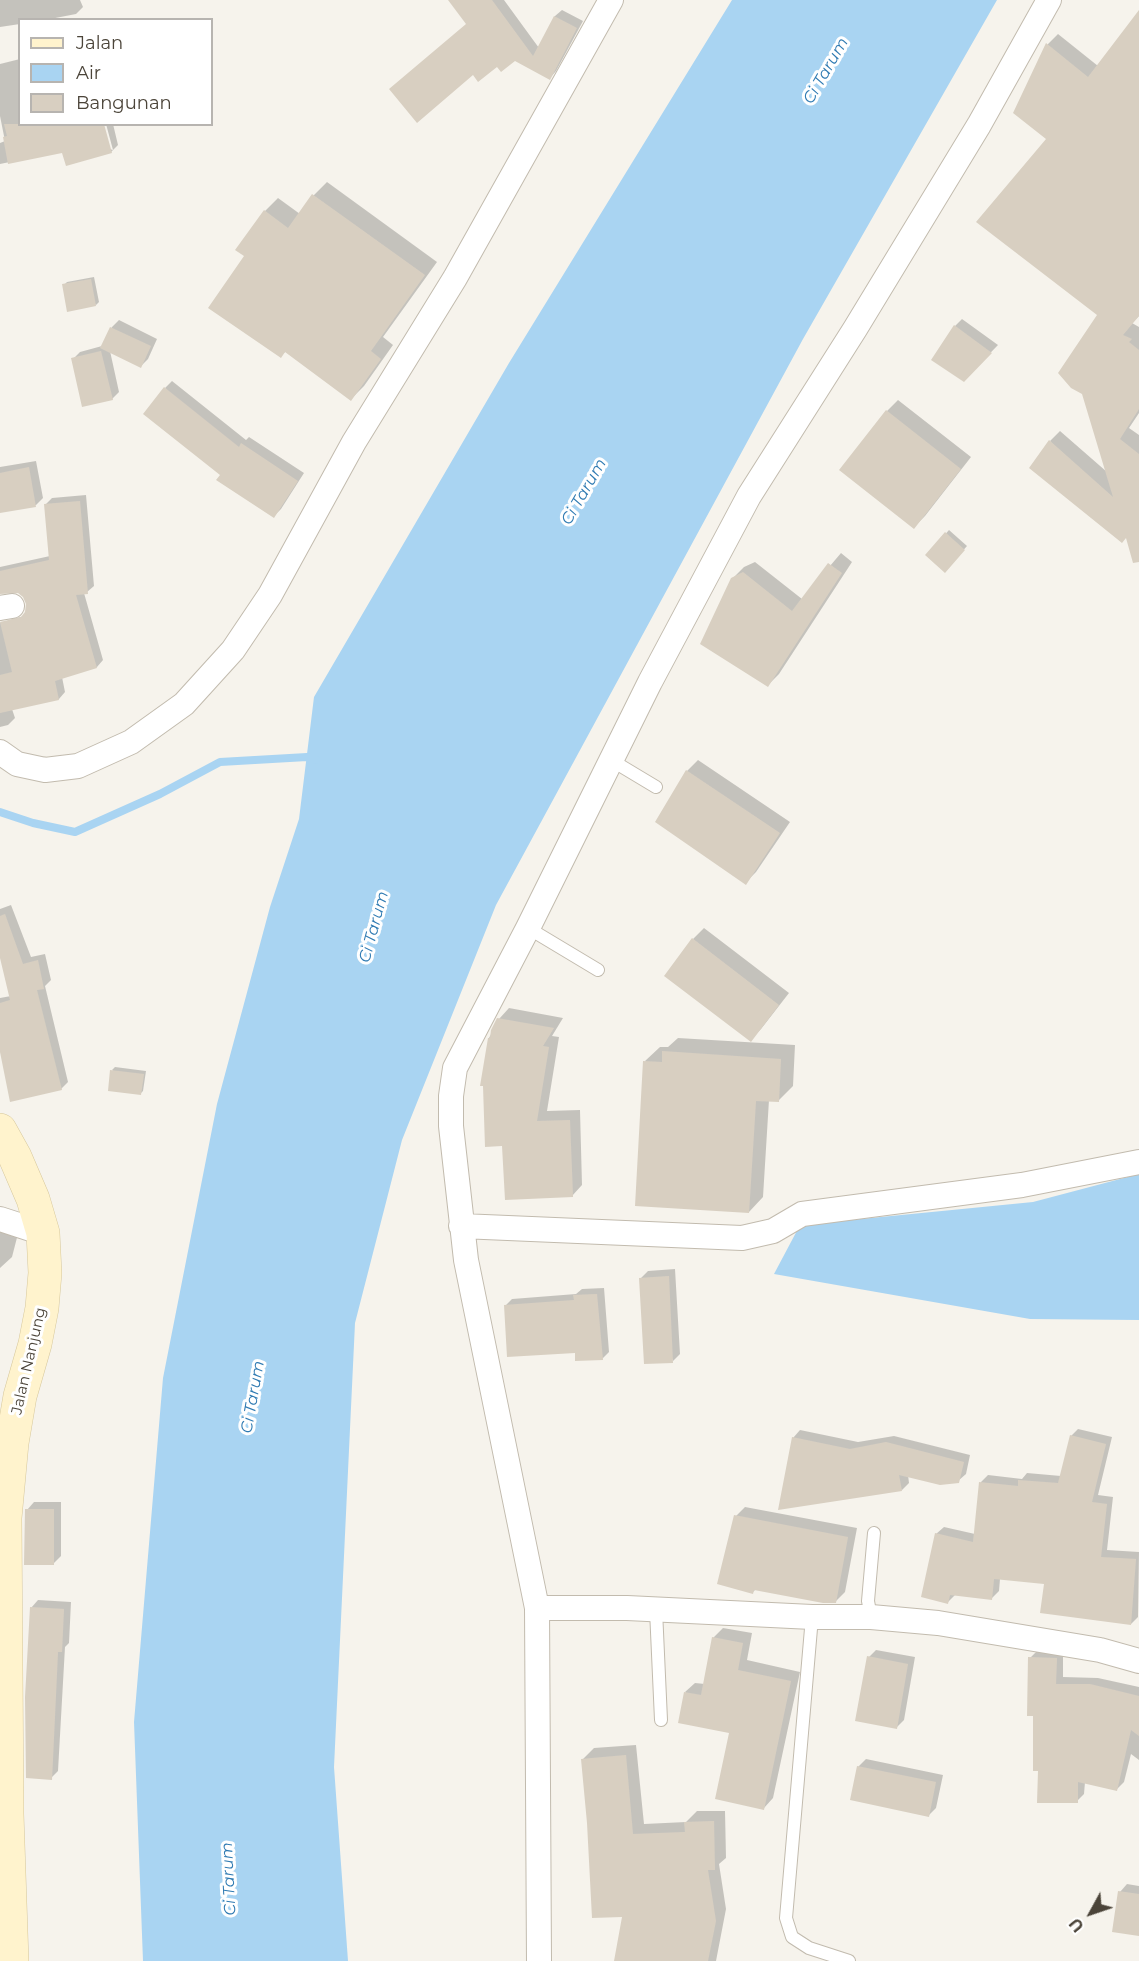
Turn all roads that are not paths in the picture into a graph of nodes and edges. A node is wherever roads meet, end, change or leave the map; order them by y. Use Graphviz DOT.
graph roads {
  1 [pos="610,0"];
  2 [pos="1049,0"];
  3 [pos="0,752"];
  4 [pos="611,760"];
  5 [pos="656,787"];
  6 [pos="528,928"];
  7 [pos="598,970"];
  8 [pos="0,1130"];
  9 [pos="1139,1162"];
  10 [pos="0,1219"];
  11 [pos="461,1226"];
  12 [pos="43,1233"];
  13 [pos="5,1471"];
  14 [pos="874,1533"];
  15 [pos="537,1608"];
  16 [pos="656,1610"];
  17 [pos="812,1617"];
  18 [pos="871,1617"];
  19 [pos="3,1660"];
  20 [pos="1139,1661"];
  21 [pos="661,1720"];
  22 [pos="4,1873"];
  23 [pos="12,1961"];
  24 [pos="539,1961"];
  25 [pos="849,1961"];
  1 -- 3 [label="street"];
  2 -- 4 [label="street"];
  4 -- 5 [label="lane"];
  4 -- 6 [label="street"];
  6 -- 7 [label="lane"];
  6 -- 11 [label="street"];
  8 -- 12 [label="main road, Jalan Nanjung"];
  9 -- 11 [label="street"];
  10 -- 12 [label="street"];
  11 -- 15 [label="street"];
  12 -- 13 [label="main road, Jalan Nanjung"];
  13 -- 19 [label="main road, Jalan Nanjung"];
  14 -- 18 [label="lane"];
  15 -- 16 [label="street"];
  15 -- 24 [label="street"];
  16 -- 17 [label="street"];
  16 -- 21 [label="lane"];
  17 -- 18 [label="street"];
  17 -- 25 [label="lane"];
  18 -- 20 [label="street"];
  19 -- 22 [label="main road, Jalan Nanjung"];
  22 -- 23 [label="main road, Jalan Nanjung"];
}
